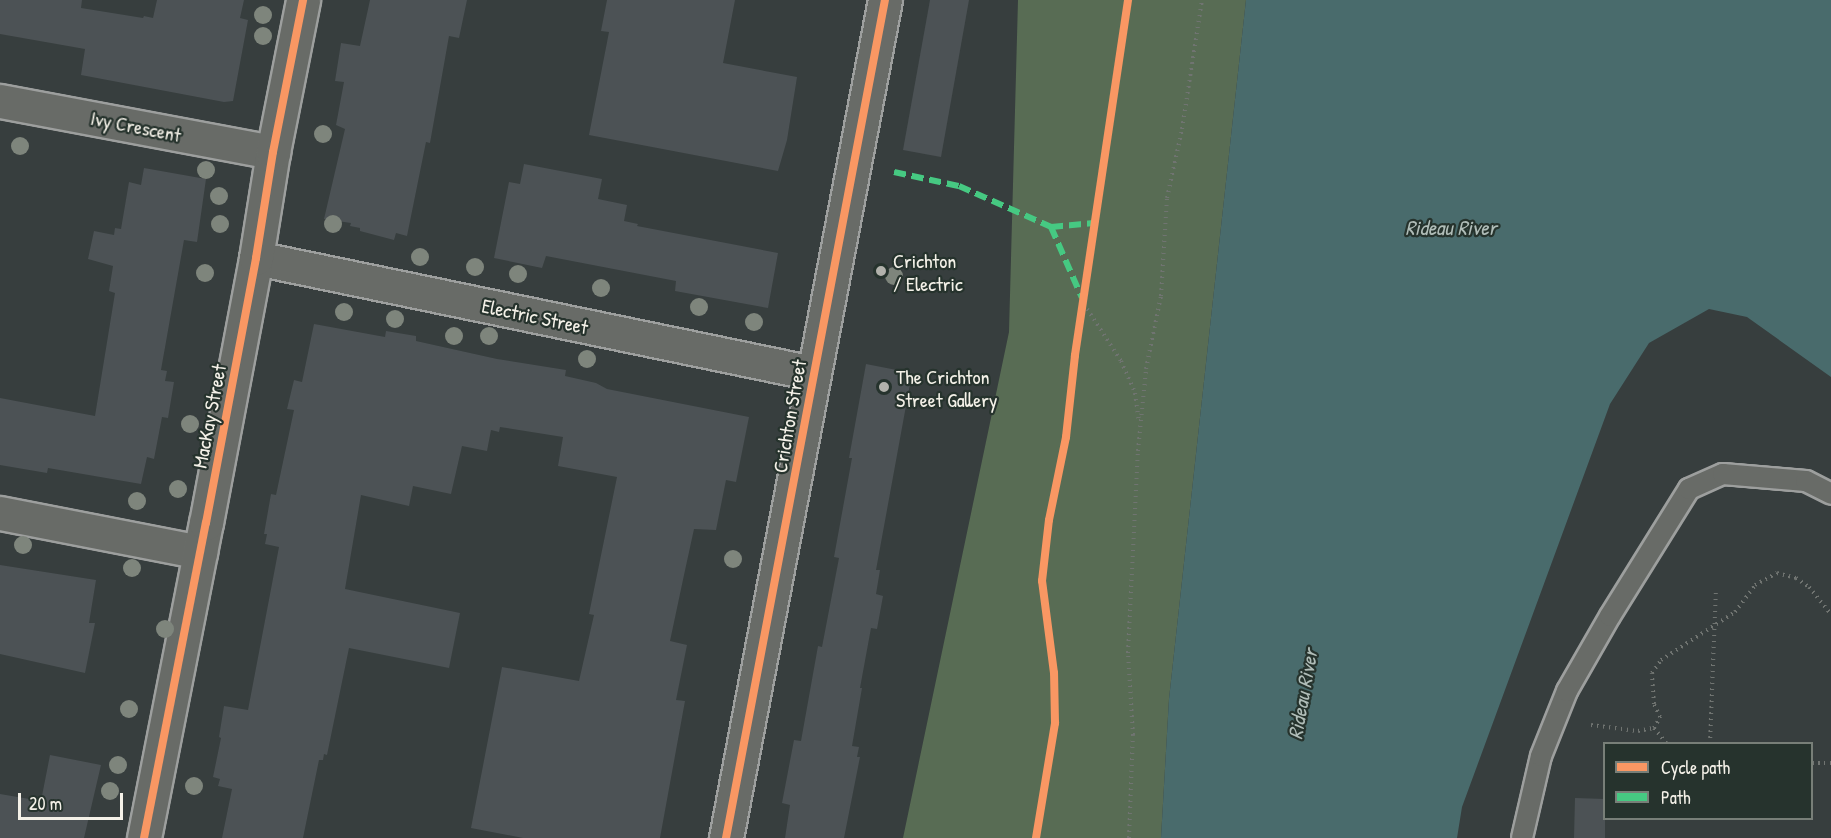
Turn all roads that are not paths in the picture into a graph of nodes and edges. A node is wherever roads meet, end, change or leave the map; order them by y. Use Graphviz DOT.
graph roads {
  1 [pos="303,0"];
  2 [pos="885,0"];
  3 [pos="0,100"];
  4 [pos="273,152"];
  5 [pos="256,258"];
  6 [pos="813,373"];
  7 [pos="1831,495"];
  8 [pos="0,513"];
  9 [pos="200,552"];
  10 [pos="144,838"];
  11 [pos="726,838"];
  12 [pos="1522,838"];
  1 -- 4 [label="street, MacKay Street"];
  2 -- 6 [label="street, Crichton Street"];
  3 -- 4 [label="street, Ivy Crescent"];
  4 -- 5 [label="street, MacKay Street"];
  5 -- 6 [label="street, Electric Street"];
  5 -- 9 [label="street, MacKay Street"];
  6 -- 11 [label="street, Crichton Street"];
  7 -- 12 [label="lane"];
  8 -- 9 [label="street"];
  9 -- 10 [label="street, MacKay Street"];
}
